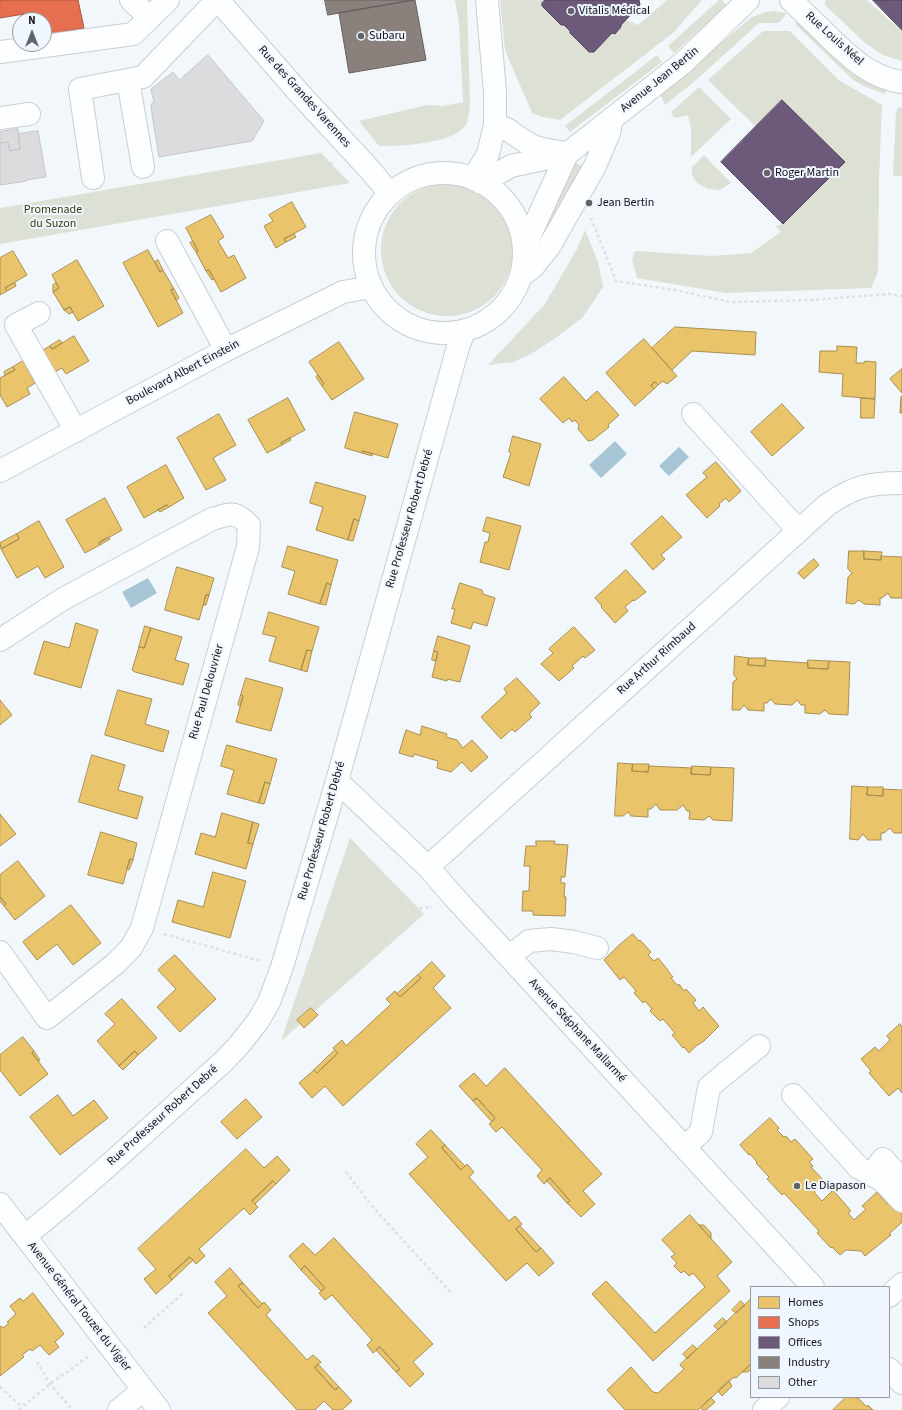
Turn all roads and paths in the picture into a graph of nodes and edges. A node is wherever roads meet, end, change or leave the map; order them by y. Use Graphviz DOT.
graph roads {
  1 [pos="131,0"];
  2 [pos="168,0"];
  3 [pos="218,0"];
  4 [pos="487,0"];
  5 [pos="748,0"];
  6 [pos="791,0"];
  7 [pos="150,18"];
  8 [pos="0,52"];
  9 [pos="128,80"];
  10 [pos="902,82"];
  11 [pos="29,114"];
  12 [pos="0,118"];
  13 [pos="612,118"];
  14 [pos="495,125"];
  15 [pos="567,154"];
  16 [pos="360,159"];
  17 [pos="143,167"];
  18 [pos="93,178"];
  19 [pos="477,181"];
  20 [pos="390,194"];
  21 [pos="0,223"];
  22 [pos="167,242"];
  23 [pos="524,246"];
  24 [pos="522,275"];
  25 [pos="616,281"];
  26 [pos="371,287"];
  27 [pos="902,296"];
  28 [pos="38,313"];
  29 [pos="8,329"];
  30 [pos="464,331"];
  31 [pos="226,350"];
  32 [pos="693,414"];
  33 [pos="76,431"];
  34 [pos="0,471"];
  35 [pos="902,483"];
  36 [pos="798,530"];
  37 [pos="0,640"];
  38 [pos="336,780"];
  39 [pos="428,867"];
  40 [pos="439,908"];
  41 [pos="142,928"];
  42 [pos="597,948"];
  43 [pos="0,952"];
  44 [pos="509,957"];
  45 [pos="282,967"];
  46 [pos="759,1046"];
  47 [pos="793,1095"];
  48 [pos="685,1147"];
  49 [pos="879,1164"];
  50 [pos="346,1172"];
  51 [pos="902,1180"];
  52 [pos="902,1201"];
  53 [pos="2,1212"];
  54 [pos="25,1236"];
  55 [pos="902,1284"];
  56 [pos="813,1286"];
  57 [pos="183,1293"];
  58 [pos="452,1294"];
  59 [pos="890,1295"];
  60 [pos="144,1328"];
  61 [pos="89,1356"];
  62 [pos="37,1362"];
  63 [pos="890,1370"];
  64 [pos="902,1383"];
  65 [pos="50,1384"];
  66 [pos="0,1387"];
  67 [pos="143,1390"];
  68 [pos="777,1398"];
  69 [pos="22,1407"];
  70 [pos="71,1408"];
  71 [pos="19,1410"];
  72 [pos="119,1410"];
  73 [pos="159,1410"];
  74 [pos="764,1410"];
  1 -- 7 [label="street"];
  2 -- 7 [label="street"];
  3 -- 9 [label="street"];
  3 -- 16 [label="street, Rue des Grandes Varennes"];
  4 -- 14 [label="street"];
  5 -- 13 [label="street, Avenue Jean Bertin"];
  6 -- 10 [label="street, Rue Louis Néel"];
  7 -- 8 [label="street"];
  9 -- 17 [label="street"];
  9 -- 18 [label="street"];
  11 -- 12 [label="street"];
  13 -- 15 [label="street, Avenue Jean Bertin"];
  13 -- 24 [label="street"];
  14 -- 15 [label="street"];
  14 -- 19 [label="street"];
  15 -- 19 [label="street, Avenue Jean Bertin"];
  15 -- 23 [label="street, Avenue Jean Bertin"];
  16 -- 20 [label="street, Rue des Grandes Varennes"];
  16 -- 21 [label="path"];
  19 -- 20 [label="street"];
  19 -- 23 [label="street"];
  20 -- 26 [label="street"];
  22 -- 31 [label="street"];
  23 -- 24 [label="street"];
  24 -- 30 [label="street"];
  25 -- 27 [label="path"];
  26 -- 30 [label="street"];
  26 -- 31 [label="street, Boulevard Albert Einstein"];
  28 -- 29 [label="street"];
  29 -- 33 [label="street"];
  30 -- 38 [label="street, Rue Professeur Robert Debré"];
  31 -- 33 [label="street, Boulevard Albert Einstein"];
  32 -- 36 [label="street"];
  33 -- 34 [label="street, Boulevard Albert Einstein"];
  35 -- 36 [label="street, Rue Arthur Rimbaud"];
  36 -- 39 [label="street, Rue Arthur Rimbaud"];
  37 -- 41 [label="street, Rue Paul Delouvrier"];
  38 -- 39 [label="street, Avenue Stéphane Mallarmé"];
  38 -- 45 [label="street, Rue Professeur Robert Debré"];
  39 -- 44 [label="street, Avenue Stéphane Mallarmé"];
  40 -- 45 [label="path"];
  41 -- 43 [label="street, Rue Paul Delouvrier"];
  41 -- 45 [label="path"];
  42 -- 44 [label="street"];
  44 -- 48 [label="street, Avenue Stéphane Mallarmé"];
  45 -- 54 [label="street, Rue Professeur Robert Debré"];
  46 -- 48 [label="street"];
  47 -- 52 [label="street"];
  48 -- 56 [label="street, Avenue Stéphane Mallarmé"];
  49 -- 51 [label="street"];
  50 -- 58 [label="path"];
  53 -- 54 [label="street, Avenue Général Touzet du Vigier"];
  54 -- 67 [label="street, Avenue Général Touzet du Vigier"];
  55 -- 59 [label="street"];
  57 -- 60 [label="path"];
  61 -- 65 [label="path"];
  62 -- 65 [label="path"];
  63 -- 64 [label="street"];
  65 -- 69 [label="path"];
  65 -- 70 [label="path"];
  66 -- 69 [label="path"];
  67 -- 72 [label="street"];
  67 -- 73 [label="street, Avenue Général Touzet du Vigier"];
  68 -- 74 [label="street"];
  69 -- 71 [label="path"];
}
